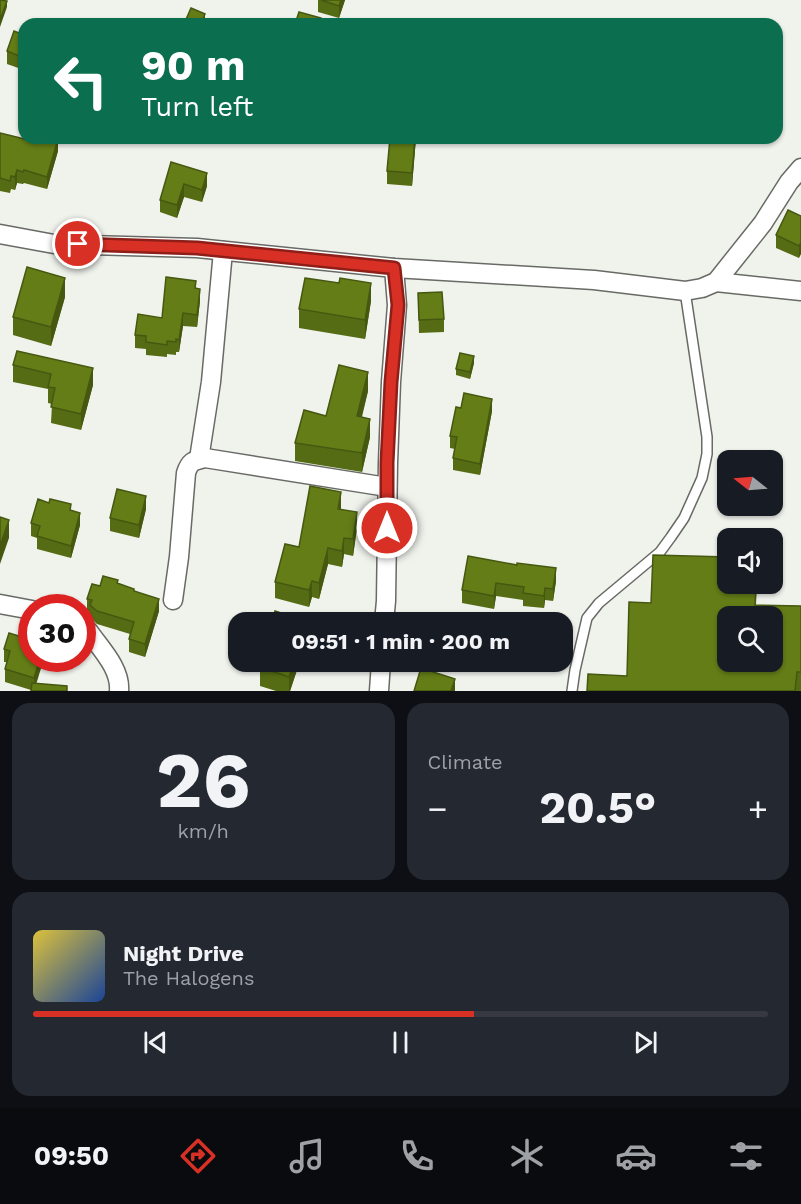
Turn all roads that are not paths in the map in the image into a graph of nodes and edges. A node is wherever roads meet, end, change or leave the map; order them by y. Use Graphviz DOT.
graph roads {
  1 [pos="801,168"];
  2 [pos="0,234"];
  3 [pos="223,251"];
  4 [pos="394,268"];
  5 [pos="716,282"];
  6 [pos="685,291"];
  7 [pos="801,291"];
  8 [pos="199,459"];
  9 [pos="387,486"];
  10 [pos="173,600"];
  11 [pos="0,604"];
  12 [pos="18,607"];
  13 [pos="385,612"];
  14 [pos="96,642"];
  15 [pos="380,672"];
  16 [pos="119,691"];
  17 [pos="379,691"];
  18 [pos="572,691"];
  1 -- 5 [label="street"];
  2 -- 3 [label="street"];
  3 -- 4 [label="street"];
  3 -- 8 [label="street"];
  4 -- 6 [label="street"];
  4 -- 9 [label="street"];
  5 -- 6 [label="street"];
  5 -- 7 [label="street"];
  6 -- 18 [label="lane"];
  8 -- 9 [label="street"];
  8 -- 10 [label="street"];
  9 -- 13 [label="street"];
  11 -- 12 [label="street"];
  14 -- 16 [label="street"];
  15 -- 17 [label="street"];
}
